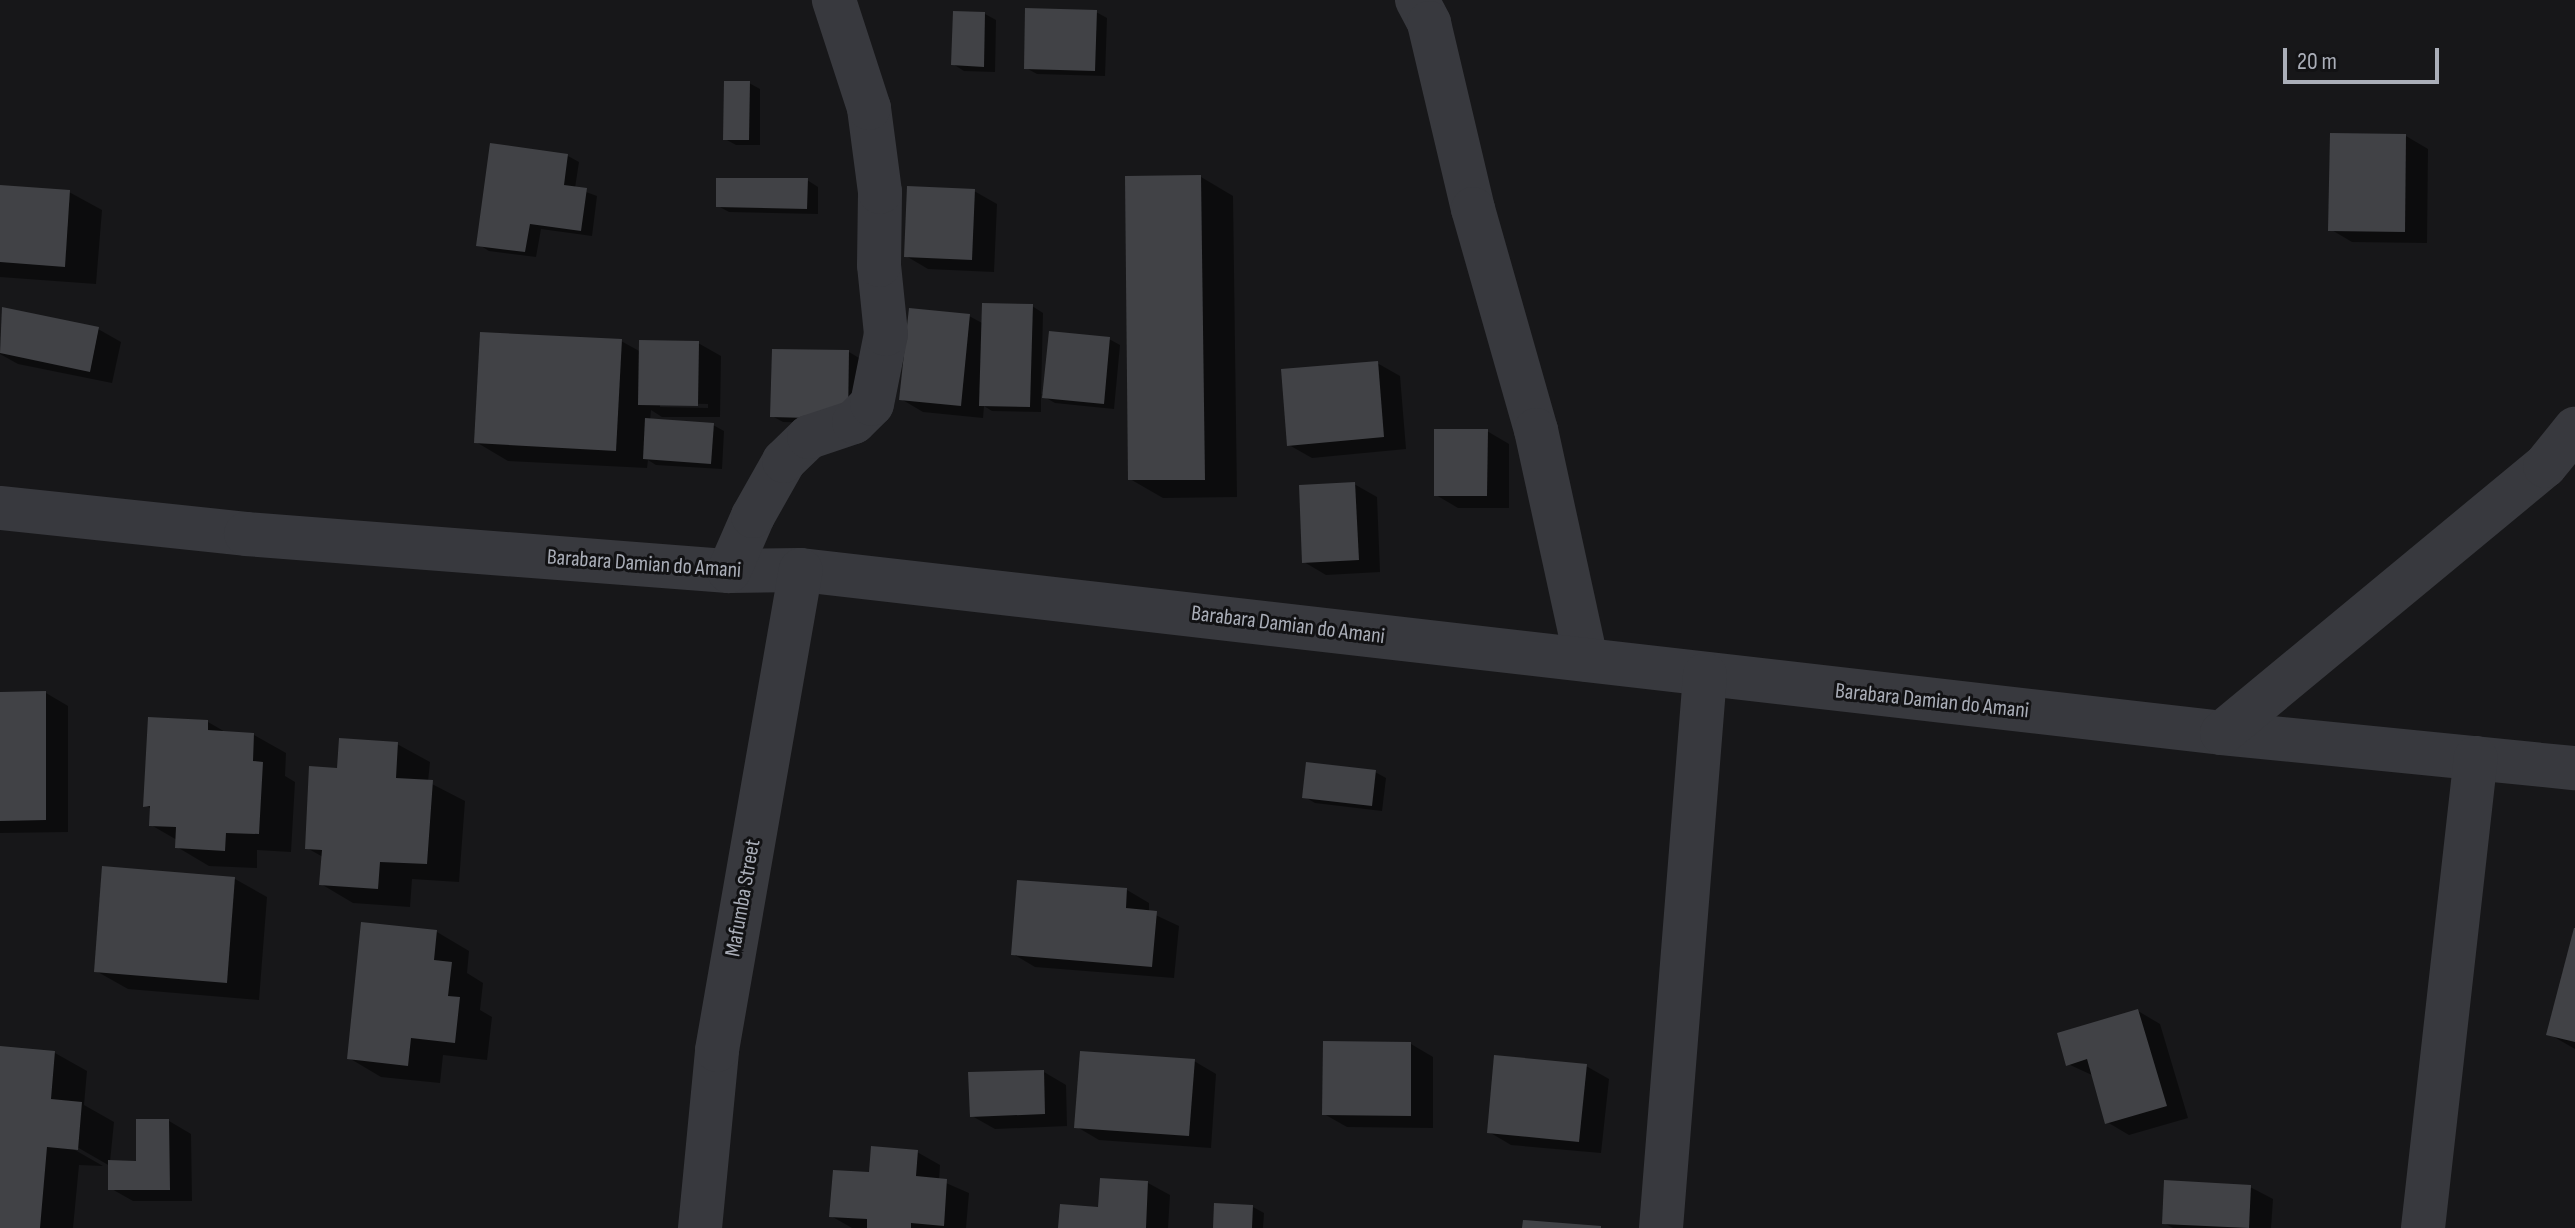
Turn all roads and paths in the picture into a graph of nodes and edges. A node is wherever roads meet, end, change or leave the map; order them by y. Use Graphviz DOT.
graph roads {
  1 [pos="834,0"];
  2 [pos="1417,0"];
  3 [pos="2575,429"];
  4 [pos="0,508"];
  5 [pos="801,570"];
  6 [pos="729,571"];
  7 [pos="1586,660"];
  8 [pos="1705,675"];
  9 [pos="2222,733"];
  10 [pos="2476,758"];
  11 [pos="2575,768"];
  12 [pos="700,1228"];
  13 [pos="1661,1228"];
  14 [pos="2423,1228"];
  1 -- 6 [label="street"];
  2 -- 7 [label="street"];
  3 -- 9 [label="street"];
  4 -- 6 [label="street, Barabara Damian do Amani"];
  5 -- 6 [label="street, Barabara Damian do Amani"];
  5 -- 7 [label="street, Barabara Damian do Amani"];
  5 -- 12 [label="street, Mafumba Street"];
  7 -- 8 [label="street, Barabara Damian do Amani"];
  8 -- 9 [label="street, Barabara Damian do Amani"];
  8 -- 13 [label="street"];
  9 -- 10 [label="street, Barabara Damian do Amani"];
  10 -- 11 [label="street, Barabara Damian do Amani"];
  10 -- 14 [label="street"];
}
